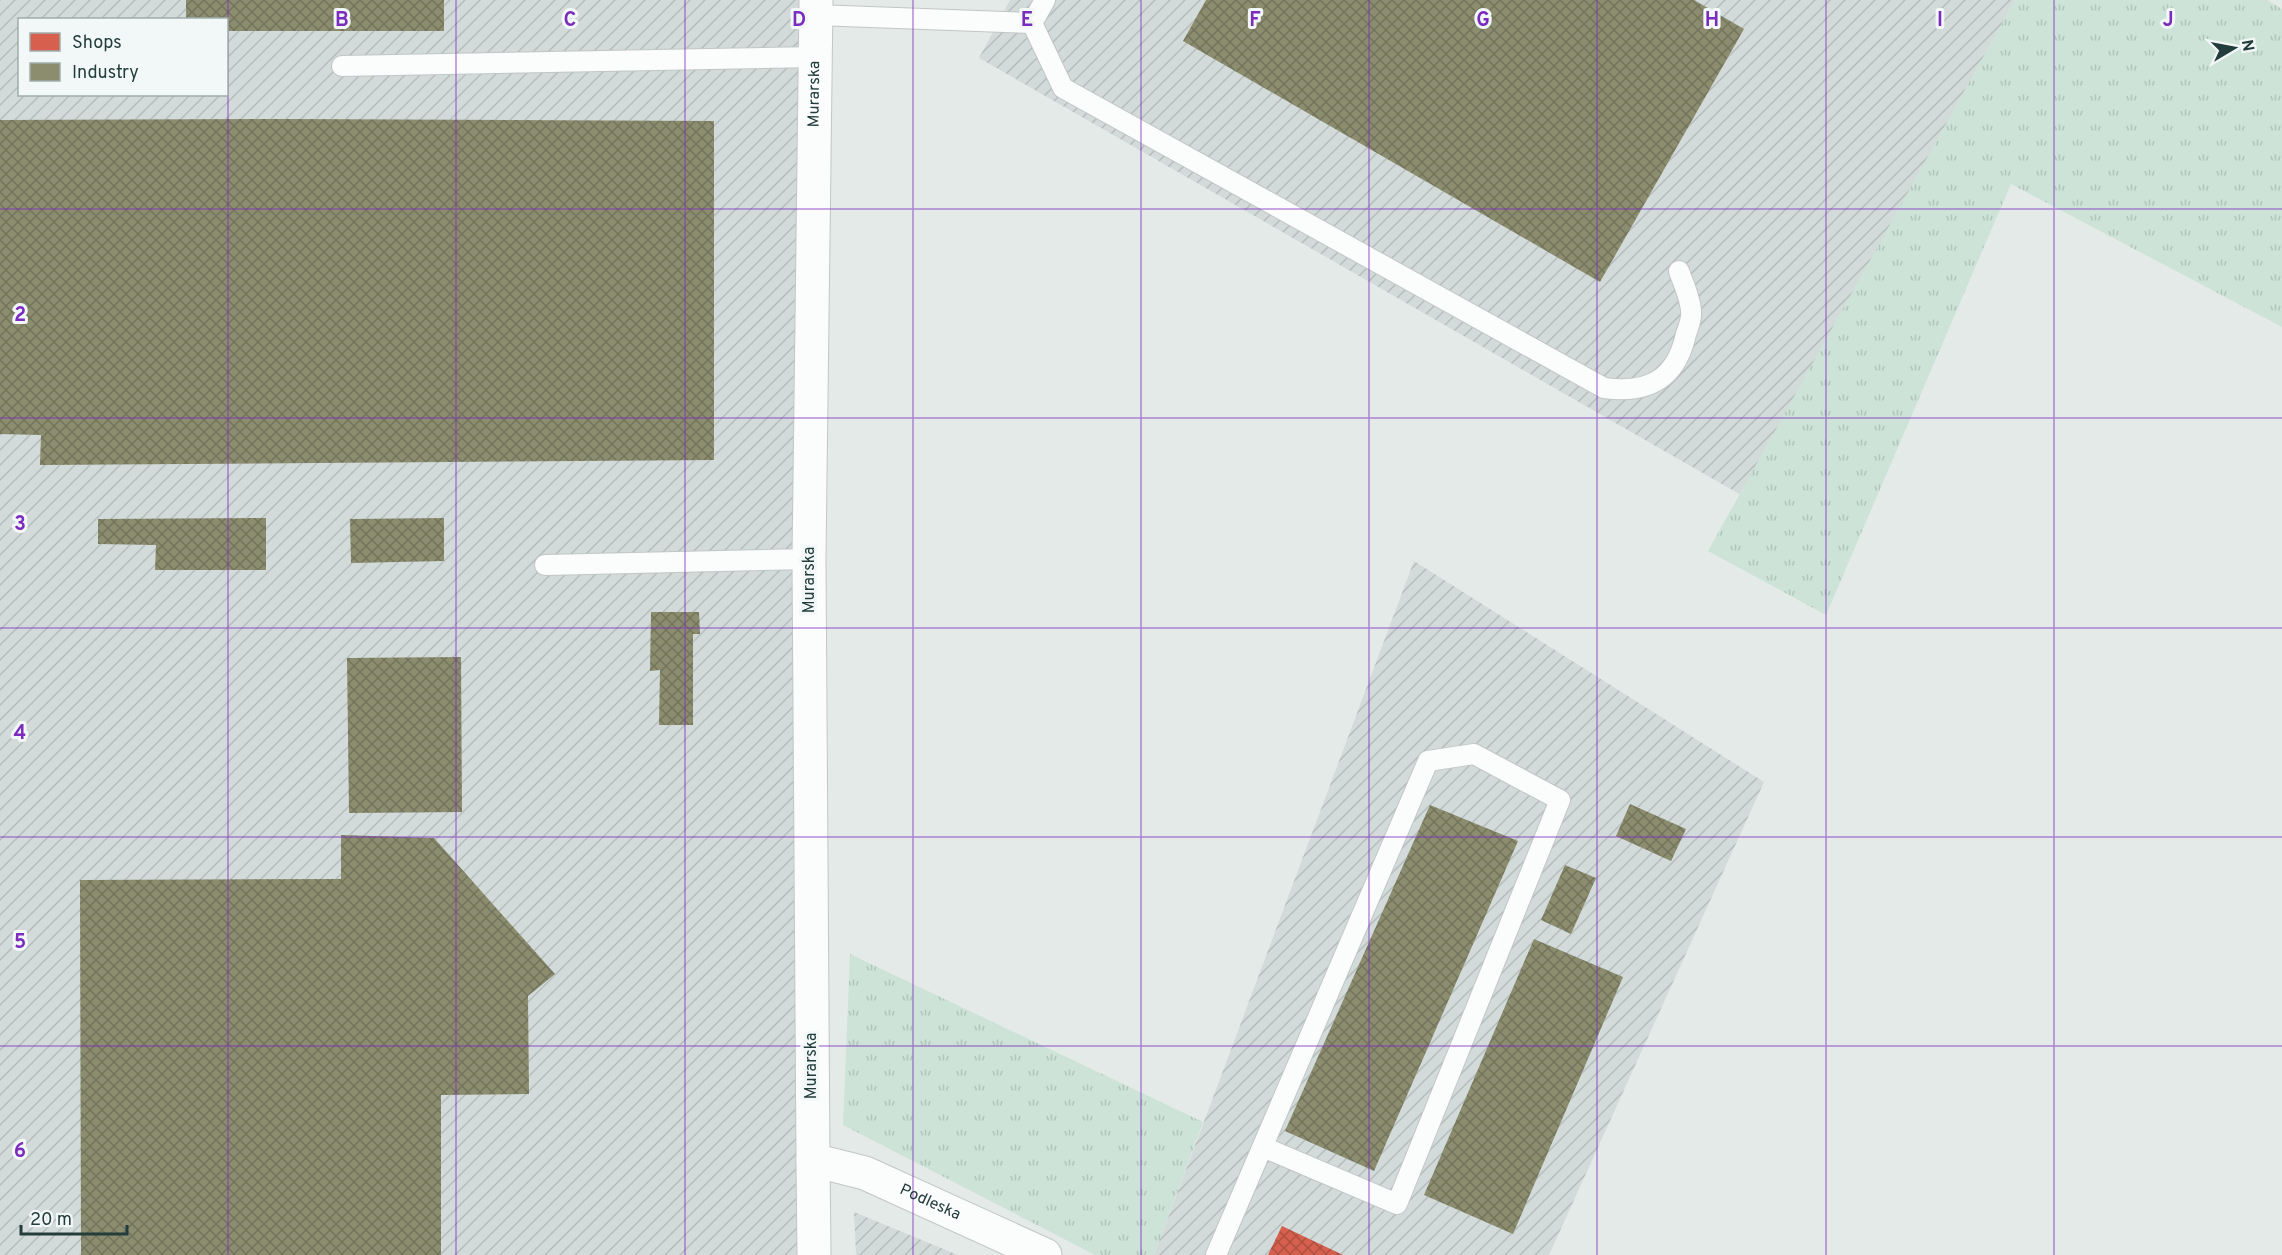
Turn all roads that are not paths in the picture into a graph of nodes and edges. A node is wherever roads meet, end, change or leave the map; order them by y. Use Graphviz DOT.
graph roads {
  1 [pos="1045,0"];
  2 [pos="816,7"];
  3 [pos="1032,22"];
  4 [pos="817,57"];
  5 [pos="342,66"];
  6 [pos="1679,271"];
  7 [pos="810,559"];
  8 [pos="545,565"];
  9 [pos="1263,1147"];
  10 [pos="813,1160"];
  11 [pos="814,1255"];
  12 [pos="1045,1255"];
  13 [pos="1216,1255"];
  1 -- 3 [label="lane"];
  2 -- 3 [label="lane"];
  2 -- 4 [label="street, Murarska"];
  3 -- 6 [label="lane"];
  4 -- 5 [label="lane"];
  4 -- 7 [label="street, Murarska"];
  7 -- 8 [label="lane"];
  7 -- 10 [label="street, Murarska"];
  9 -- 9 [label="lane"];
  9 -- 13 [label="lane"];
  10 -- 11 [label="street, Murarska"];
  10 -- 12 [label="street, Podleska"];
}
